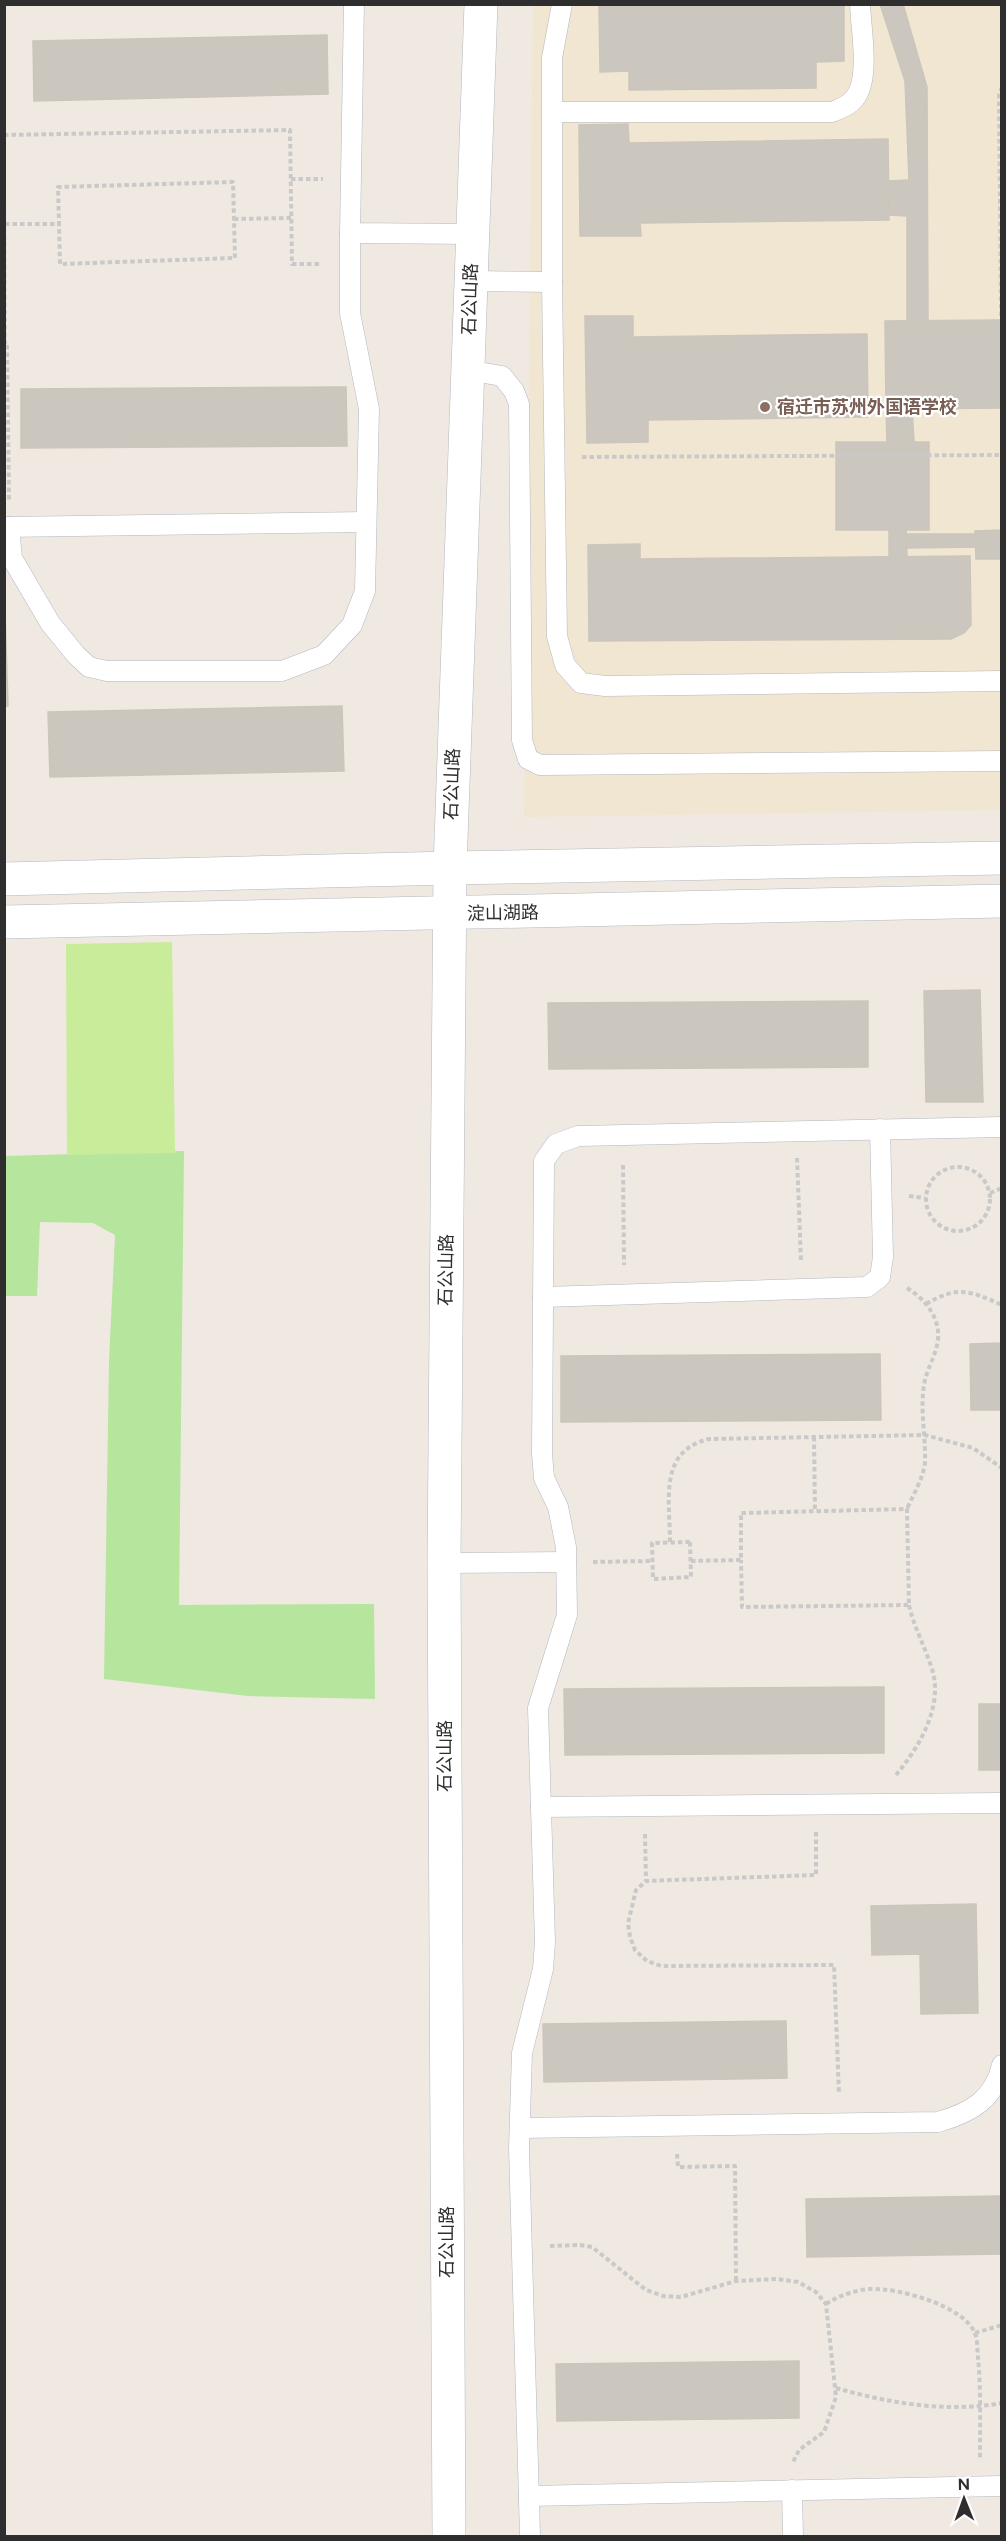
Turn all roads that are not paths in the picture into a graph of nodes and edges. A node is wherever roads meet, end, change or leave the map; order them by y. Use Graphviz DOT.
graph roads {
  1 [pos="354,4"];
  2 [pos="481,4"];
  3 [pos="562,4"];
  4 [pos="860,4"];
  5 [pos="552,112"];
  6 [pos="350,233"];
  7 [pos="472,234"];
  8 [pos="470,281"];
  9 [pos="552,282"];
  10 [pos="467,370"];
  11 [pos="366,522"];
  12 [pos="7,527"];
  13 [pos="1002,681"];
  14 [pos="1002,761"];
  15 [pos="1002,858"];
  16 [pos="450,868"];
  17 [pos="4,879"];
  18 [pos="1002,901"];
  19 [pos="450,914"];
  20 [pos="4,922"];
  21 [pos="1002,1127"];
  22 [pos="880,1129"];
  23 [pos="543,1297"];
  24 [pos="566,1562"];
  25 [pos="444,1563"];
  26 [pos="1002,1803"];
  27 [pos="541,1807"];
  28 [pos="1002,2065"];
  29 [pos="520,2128"];
  30 [pos="1002,2486"];
  31 [pos="792,2490"];
  32 [pos="528,2496"];
  33 [pos="449,2536"];
  34 [pos="530,2536"];
  35 [pos="793,2536"];
  1 -- 6 [label="lane"];
  2 -- 7 [label="street, 石公山路"];
  3 -- 5 [label="lane"];
  4 -- 5 [label="lane"];
  5 -- 9 [label="lane"];
  6 -- 7 [label="lane"];
  6 -- 11 [label="lane"];
  7 -- 8 [label="street, 石公山路"];
  8 -- 9 [label="lane"];
  8 -- 10 [label="street, 石公山路"];
  9 -- 13 [label="lane"];
  10 -- 14 [label="lane"];
  10 -- 16 [label="street, 石公山路"];
  11 -- 12 [label="lane"];
  11 -- 12 [label="lane"];
  15 -- 16 [label="street"];
  16 -- 17 [label="street"];
  16 -- 19 [label="street, 石公山路"];
  18 -- 19 [label="street, 淀山湖路"];
  19 -- 20 [label="street, 淀山湖路"];
  19 -- 25 [label="street, 石公山路"];
  21 -- 22 [label="lane"];
  22 -- 23 [label="lane"];
  22 -- 23 [label="lane"];
  23 -- 24 [label="lane"];
  24 -- 25 [label="lane"];
  24 -- 27 [label="lane"];
  25 -- 33 [label="street, 石公山路"];
  26 -- 27 [label="lane"];
  27 -- 29 [label="lane"];
  28 -- 29 [label="lane"];
  29 -- 32 [label="lane"];
  30 -- 31 [label="lane"];
  31 -- 32 [label="lane"];
  31 -- 35 [label="lane"];
  32 -- 34 [label="lane"];
}
